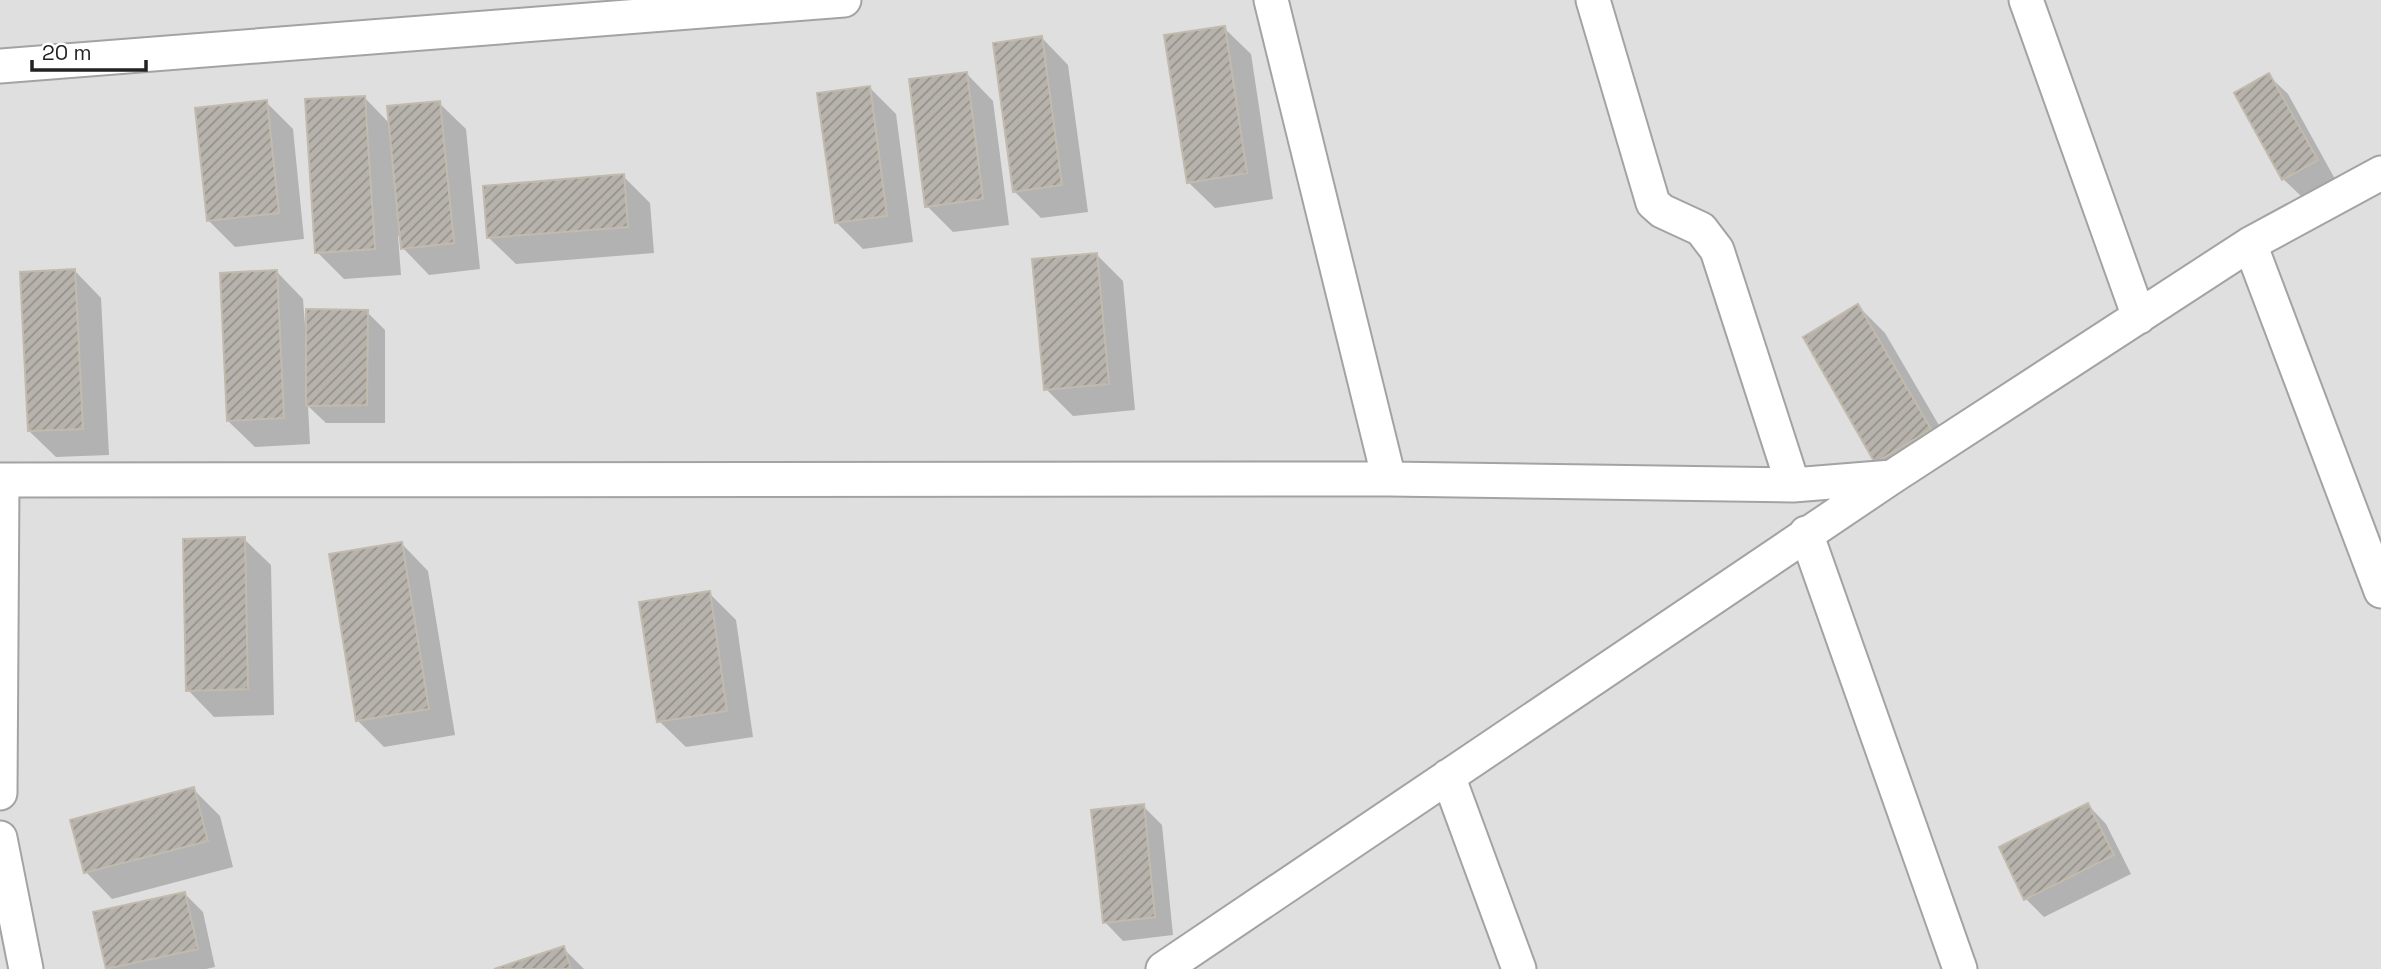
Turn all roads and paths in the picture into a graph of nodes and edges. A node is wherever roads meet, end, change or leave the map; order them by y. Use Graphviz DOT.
graph roads {
  1 [pos="844,0"];
  2 [pos="1271,0"];
  3 [pos="1593,0"];
  4 [pos="2026,0"];
  5 [pos="0,66"];
  6 [pos="2381,173"];
  7 [pos="2250,244"];
  8 [pos="2139,317"];
  9 [pos="1892,477"];
  10 [pos="1389,479"];
  11 [pos="1,480"];
  12 [pos="1793,485"];
  13 [pos="1806,533"];
  14 [pos="2381,591"];
  15 [pos="1448,776"];
  16 [pos="0,793"];
  17 [pos="0,838"];
  18 [pos="26,969"];
  19 [pos="1163,969"];
  20 [pos="1519,969"];
  21 [pos="1960,969"];
  1 -- 5 [label="street"];
  2 -- 10 [label="street"];
  3 -- 12 [label="street"];
  4 -- 8 [label="street"];
  6 -- 7 [label="street"];
  7 -- 8 [label="street"];
  7 -- 14 [label="street"];
  8 -- 9 [label="street"];
  9 -- 12 [label="street"];
  9 -- 13 [label="street"];
  10 -- 11 [label="street"];
  10 -- 12 [label="street"];
  11 -- 16 [label="street"];
  13 -- 15 [label="street"];
  13 -- 21 [label="street"];
  15 -- 19 [label="street"];
  15 -- 20 [label="street"];
  17 -- 18 [label="street"];
}
